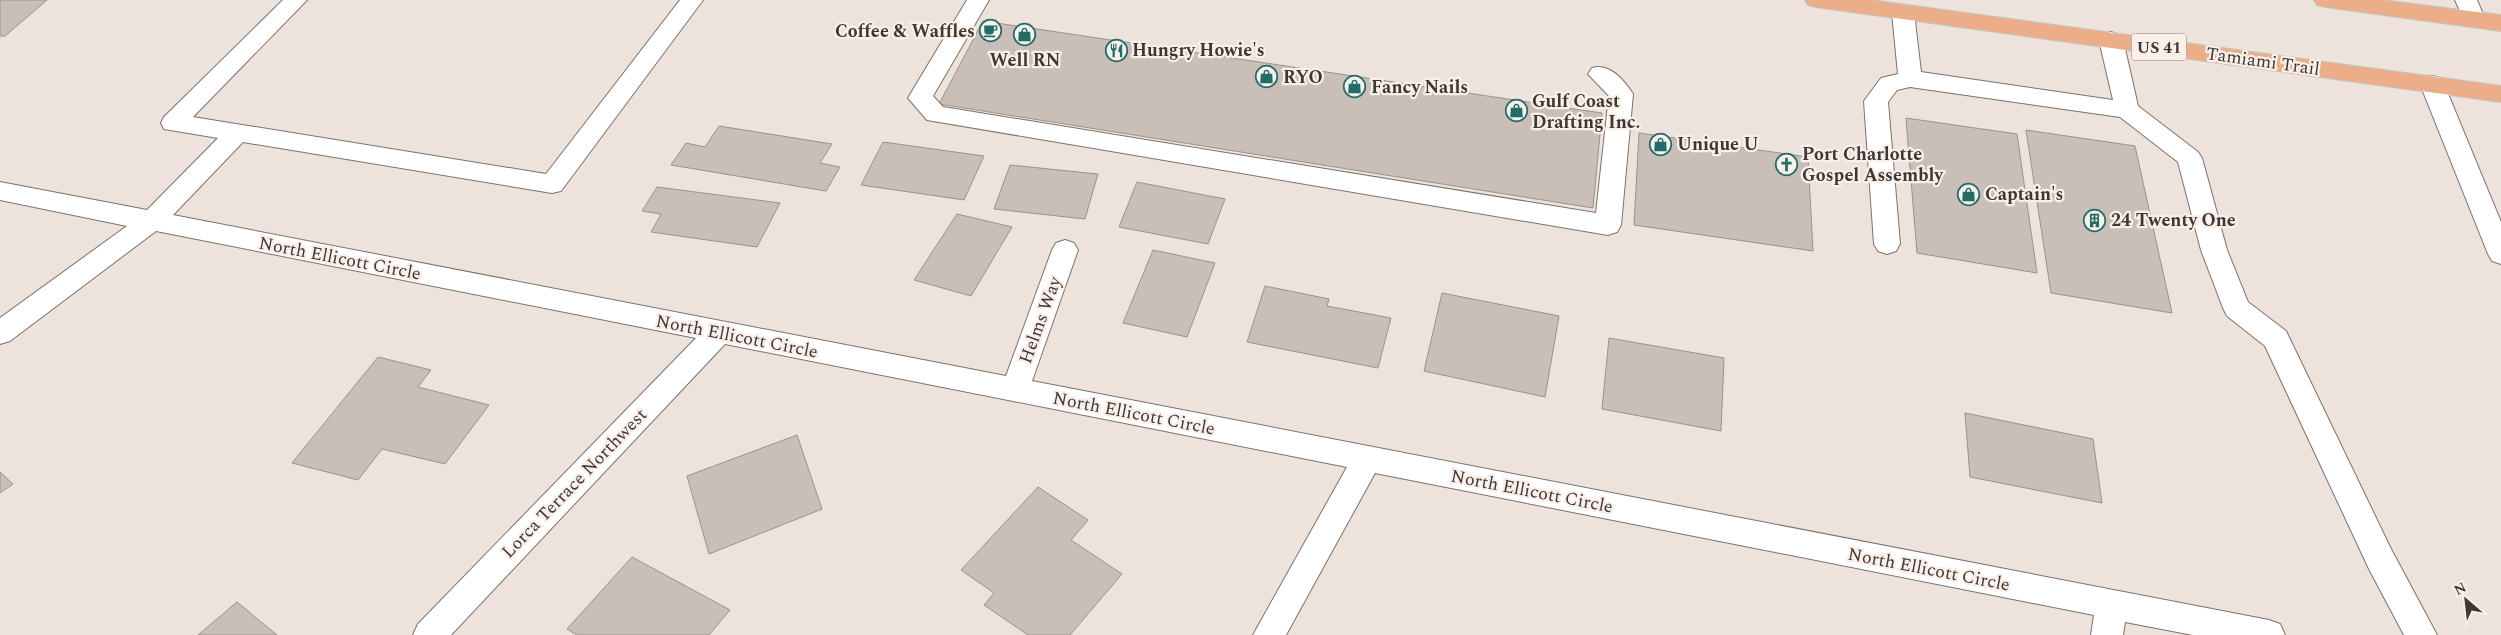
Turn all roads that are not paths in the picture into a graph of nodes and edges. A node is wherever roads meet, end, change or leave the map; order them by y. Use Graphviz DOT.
graph roads {
  1 [pos="296,0"];
  2 [pos="692,0"];
  3 [pos="978,0"];
  4 [pos="1816,0"];
  5 [pos="2325,0"];
  6 [pos="2470,10"];
  7 [pos="1903,13"];
  8 [pos="2501,23"];
  9 [pos="2111,40"];
  10 [pos="1600,74"];
  11 [pos="1910,79"];
  12 [pos="2432,84"];
  13 [pos="2501,94"];
  14 [pos="2127,110"];
  15 [pos="238,132"];
  16 [pos="0,191"];
  17 [pos="152,221"];
  18 [pos="1887,244"];
  19 [pos="1065,250"];
  20 [pos="2501,254"];
  21 [pos="719,332"];
  22 [pos="0,333"];
  23 [pos="1015,390"];
  24 [pos="1367,459"];
  25 [pos="2112,604"];
  26 [pos="429,635"];
  27 [pos="1269,635"];
  28 [pos="2107,635"];
  29 [pos="2269,635"];
  30 [pos="2421,635"];
  1 -- 15 [label="street"];
  2 -- 15 [label="street"];
  3 -- 10 [label="street"];
  4 -- 7 [label="main road, Tamiami Trail / US 41"];
  5 -- 6 [label="main road"];
  6 -- 8 [label="main road"];
  7 -- 9 [label="main road, Tamiami Trail / US 41"];
  7 -- 11 [label="street"];
  9 -- 12 [label="main road, Tamiami Trail / US 41"];
  9 -- 14 [label="street"];
  11 -- 14 [label="street"];
  11 -- 18 [label="street"];
  12 -- 13 [label="main road, Tamiami Trail / US 41"];
  12 -- 20 [label="street"];
  14 -- 30 [label="street"];
  15 -- 17 [label="street"];
  16 -- 17 [label="street, North Ellicott Circle"];
  17 -- 21 [label="street, North Ellicott Circle"];
  17 -- 22 [label="street"];
  19 -- 23 [label="street, Helms Way"];
  21 -- 23 [label="street, North Ellicott Circle"];
  21 -- 26 [label="street, Lorca Terrace Northwest"];
  23 -- 24 [label="street, North Ellicott Circle"];
  24 -- 25 [label="street, North Ellicott Circle"];
  24 -- 27 [label="street"];
  25 -- 28 [label="street"];
  25 -- 29 [label="street, North Ellicott Circle"];
}
